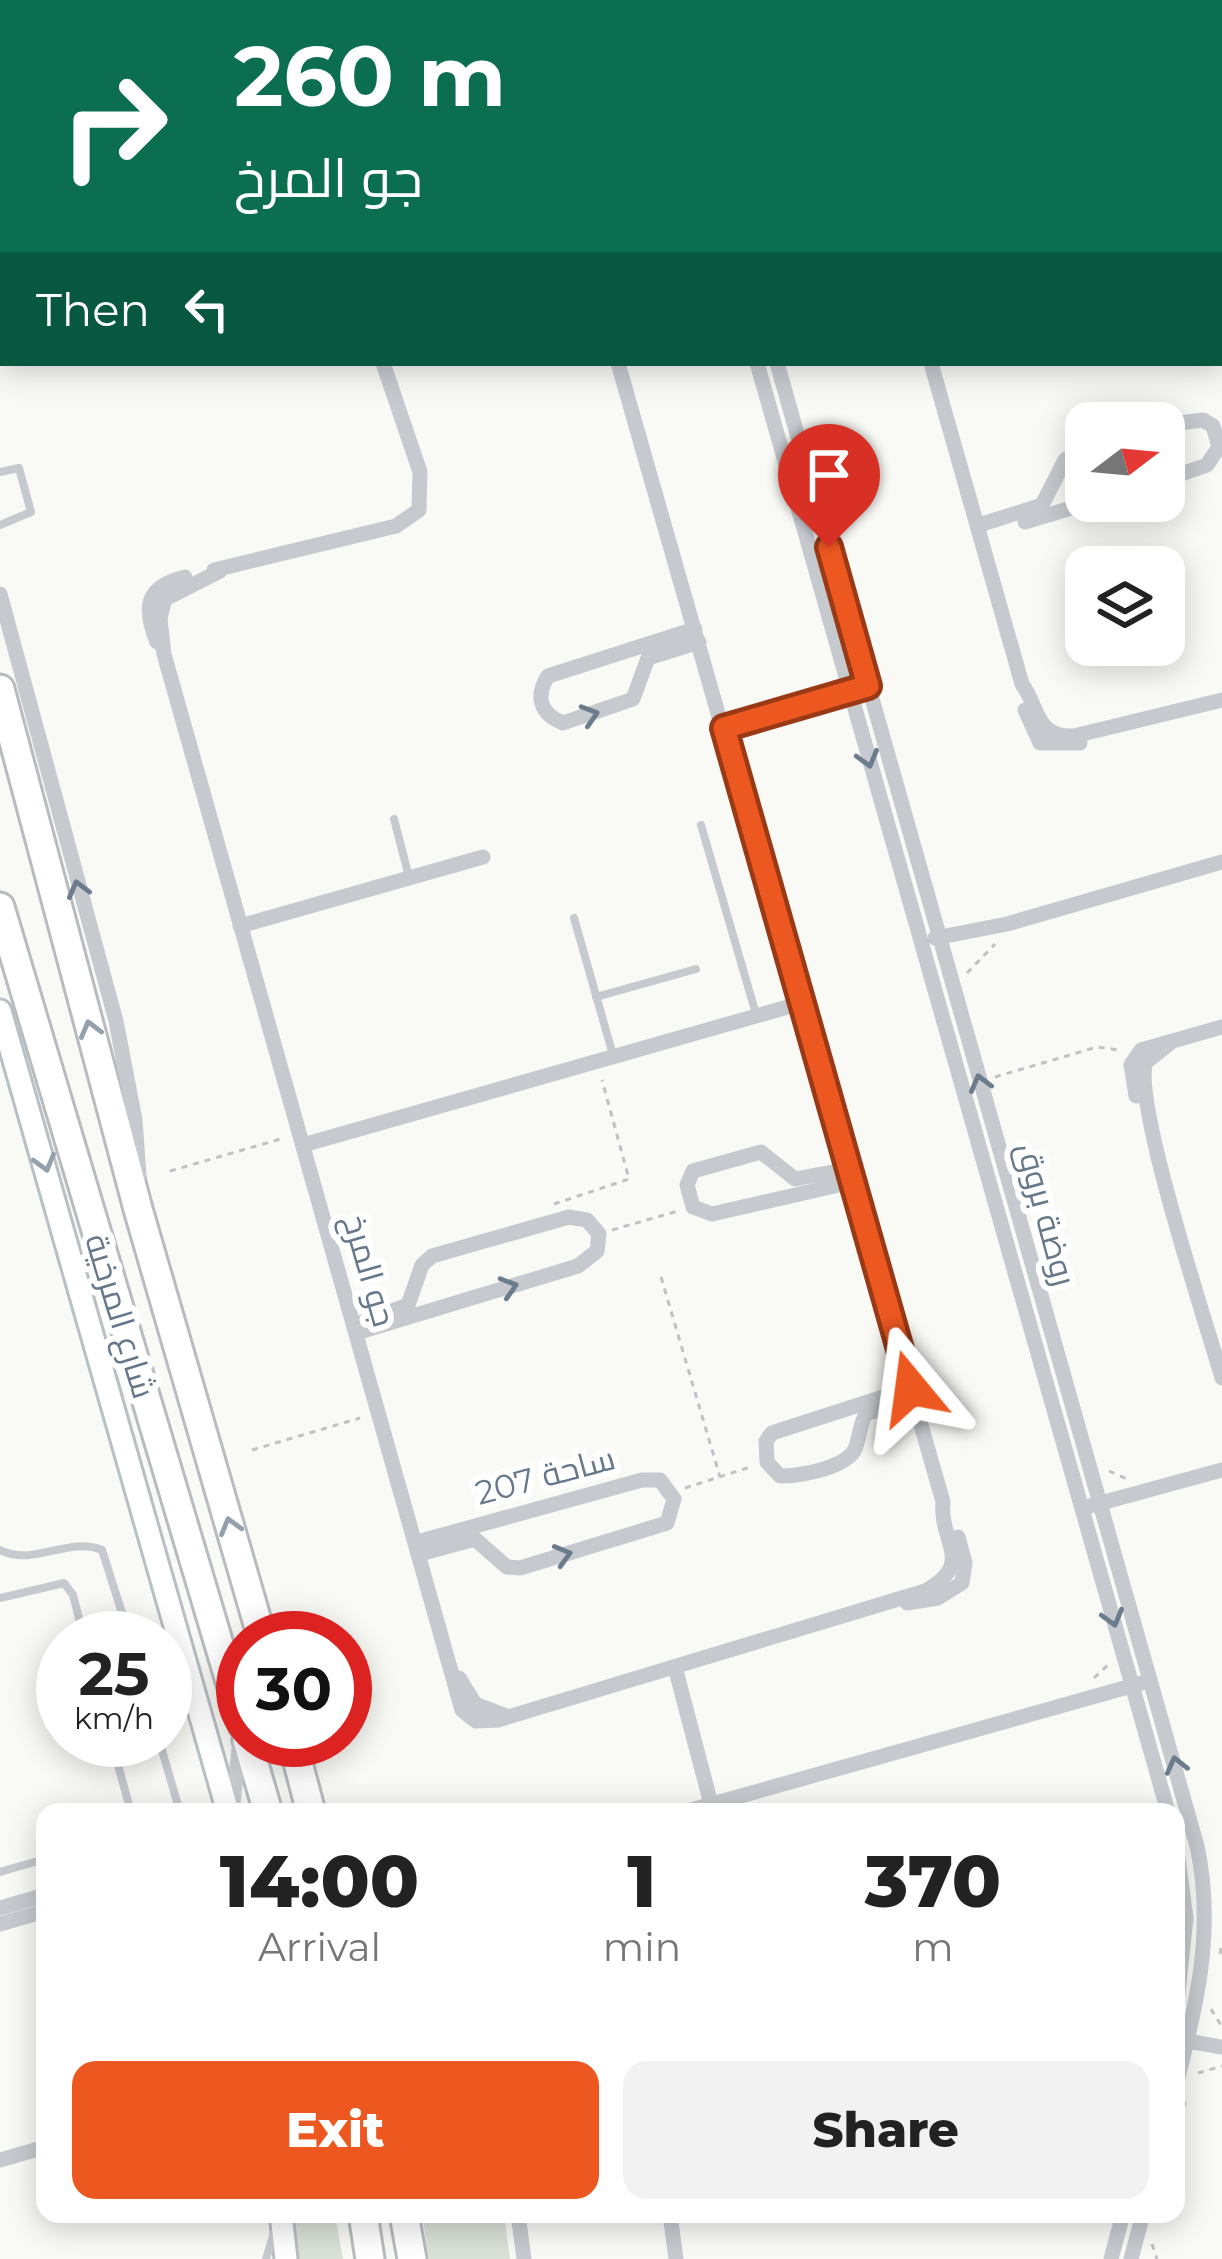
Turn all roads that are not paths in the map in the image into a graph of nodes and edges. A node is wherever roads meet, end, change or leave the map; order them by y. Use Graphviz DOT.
graph roads {
  1 [pos="384,366"];
  2 [pos="619,366"];
  3 [pos="758,366"];
  4 [pos="778,366"];
  5 [pos="934,366"];
  6 [pos="1185,422"];
  7 [pos="1065,460"];
  8 [pos="0,472"];
  9 [pos="1185,473"];
  10 [pos="1058,477"];
  11 [pos="1065,482"];
  12 [pos="1065,508"];
  13 [pos="0,525"];
  14 [pos="980,530"];
  15 [pos="0,594"];
  16 [pos="697,635"];
  17 [pos="615,653"];
  18 [pos="640,672"];
  19 [pos="868,686"];
  20 [pos="0,689"];
  21 [pos="849,691"];
  22 [pos="1222,700"];
  23 [pos="724,728"];
  24 [pos="394,819"];
  25 [pos="701,825"];
  26 [pos="483,857"];
  27 [pos="1222,862"];
  28 [pos="409,878"];
  29 [pos="0,907"];
  30 [pos="574,917"];
  31 [pos="241,926"];
  32 [pos="943,942"];
  33 [pos="923,949"];
  34 [pos="0,959"];
  35 [pos="696,969"];
  36 [pos="23,986"];
  37 [pos="596,997"];
  38 [pos="802,1003"];
  39 [pos="0,1011"];
  40 [pos="756,1016"];
  41 [pos="1222,1028"];
  42 [pos="1170,1043"];
  43 [pos="605,1059"];
  44 [pos="301,1139"];
  45 [pos="1155,1148"];
  46 [pos="782,1169"];
  47 [pos="850,1175"];
  48 [pos="770,1201"];
  49 [pos="138,1208"];
  50 [pos="416,1283"];
  51 [pos="445,1307"];
  52 [pos="355,1329"];
  53 [pos="1222,1378"];
  54 [pos="913,1393"];
  55 [pos="832,1412"];
  56 [pos="858,1433"];
  57 [pos="1222,1470"];
  58 [pos="1089,1506"];
  59 [pos="500,1519"];
  60 [pos="418,1548"];
  61 [pos="0,1550"];
  62 [pos="491,1552"];
  63 [pos="0,1598"];
  64 [pos="77,1611"];
  65 [pos="121,1611"];
  66 [pos="254,1611"];
  67 [pos="216,1634"];
  68 [pos="675,1667"];
  69 [pos="1150,1680"];
  70 [pos="1132,1685"];
  71 [pos="118,1767"];
  72 [pos="167,1767"];
  73 [pos="238,1767"];
  74 [pos="255,1767"];
  75 [pos="300,1767"];
  76 [pos="128,1803"];
  77 [pos="177,1803"];
  78 [pos="227,1803"];
  79 [pos="232,1803"];
  80 [pos="265,1803"];
  81 [pos="312,1803"];
  82 [pos="711,1803"];
  83 [pos="715,1803"];
  84 [pos="1165,1803"];
  85 [pos="1183,1803"];
  86 [pos="1185,1809"];
  87 [pos="36,1862"];
  88 [pos="0,1872"];
  89 [pos="36,1908"];
  90 [pos="0,1909"];
  91 [pos="36,1911"];
  92 [pos="0,1924"];
  93 [pos="1185,2028"];
  94 [pos="1185,2042"];
  95 [pos="1222,2048"];
  96 [pos="36,2150"];
  97 [pos="0,2160"];
  98 [pos="276,2223"];
  99 [pos="280,2223"];
  100 [pos="364,2223"];
  101 [pos="406,2223"];
  102 [pos="519,2223"];
  103 [pos="671,2223"];
  104 [pos="1121,2223"];
  105 [pos="1141,2223"];
  106 [pos="1136,2240"];
  107 [pos="266,2259"];
  108 [pos="286,2259"];
  109 [pos="370,2259"];
  110 [pos="412,2259"];
  111 [pos="524,2259"];
  112 [pos="676,2259"];
  113 [pos="1112,2259"];
  114 [pos="1131,2259"];
  115 [pos="1146,2259"];
  1 -- 31 [label="street, جو المرخ"];
  2 -- 16 [label="street, جو المرخ"];
  3 -- 21 [label="street, روضة بروق"];
  4 -- 19 [label="street, روضة بروق"];
  5 -- 14 [label="street"];
  6 -- 9 [label="street"];
  7 -- 10 [label="street"];
  8 -- 13 [label="lane"];
  10 -- 11 [label="street"];
  10 -- 14 [label="street"];
  12 -- 14 [label="street"];
  14 -- 22 [label="street"];
  49 -- 15 [label="street, شارع المرخية, one-way"];
  16 -- 17 [label="street"];
  16 -- 18 [label="street"];
  16 -- 23 [label="street, جو المرخ"];
  17 -- 18 [label="street"];
  17 -- 18 [label="street, one-way"];
  19 -- 21 [label="street"];
  19 -- 32 [label="street, روضة بروق"];
  49 -- 20 [label="highway, شارع المرخية, one-way"];
  21 -- 23 [label="street"];
  21 -- 33 [label="street, روضة بروق, one-way"];
  23 -- 38 [label="street, جو المرخ"];
  24 -- 28 [label="lane"];
  25 -- 40 [label="lane"];
  26 -- 28 [label="street"];
  27 -- 32 [label="street"];
  28 -- 31 [label="street"];
  29 -- 36 [label="highway, شارع المرخية"];
  30 -- 37 [label="lane"];
  31 -- 44 [label="street, جو المرخ"];
  32 -- 33 [label="street"];
  58 -- 32 [label="street, روضة بروق, one-way"];
  33 -- 58 [label="street, روضة بروق"];
  34 -- 36 [label="highway"];
  35 -- 37 [label="lane"];
  36 -- 67 [label="highway, شارع المرخية"];
  37 -- 43 [label="lane"];
  38 -- 40 [label="street"];
  38 -- 47 [label="street, جو المرخ"];
  39 -- 78 [label="main road, شارع المرخية, one-way"];
  40 -- 43 [label="street"];
  41 -- 42 [label="street"];
  42 -- 45 [label="street"];
  42 -- 45 [label="street"];
  43 -- 44 [label="street"];
  44 -- 52 [label="street, جو المرخ"];
  45 -- 53 [label="street"];
  46 -- 47 [label="street"];
  46 -- 48 [label="street"];
  46 -- 48 [label="street"];
  47 -- 48 [label="street"];
  47 -- 54 [label="street, جو المرخ"];
  66 -- 49 [label="highway, شارع المرخية, one-way"];
  50 -- 51 [label="street"];
  51 -- 50 [label="street, one-way"];
  50 -- 52 [label="street"];
  51 -- 52 [label="street"];
  52 -- 60 [label="street, جو المرخ"];
  54 -- 55 [label="street"];
  54 -- 56 [label="street"];
  54 -- 68 [label="street, جو المرخ"];
  55 -- 56 [label="street"];
  55 -- 56 [label="street"];
  57 -- 58 [label="street"];
  58 -- 69 [label="street, روضة بروق"];
  58 -- 70 [label="street, روضة بروق, one-way"];
  59 -- 60 [label="street, ساحة 207"];
  59 -- 62 [label="street"];
  62 -- 59 [label="street, ساحة 207, one-way"];
  60 -- 62 [label="street, ساحة 207"];
  60 -- 68 [label="street, جو المرخ"];
  61 -- 65 [label="lane"];
  63 -- 64 [label="lane"];
  68 -- 82 [label="street"];
  69 -- 70 [label="street"];
  85 -- 69 [label="street, روضة بروق, one-way"];
  70 -- 83 [label="street"];
  70 -- 84 [label="street, روضة بروق"];
  71 -- 76 [label="lane"];
  72 -- 77 [label="lane"];
  73 -- 79 [label="street"];
  74 -- 80 [label="highway, شارع المرخية"];
  75 -- 81 [label="highway"];
  93 -- 86 [label="street, روضة بروق, one-way"];
  87 -- 88 [label="lane"];
  89 -- 90 [label="street"];
  91 -- 92 [label="street"];
  94 -- 95 [label="street"];
  96 -- 97 [label="street"];
  98 -- 107 [label="lane"];
  99 -- 108 [label="main road"];
  100 -- 109 [label="highway"];
  101 -- 110 [label="highway"];
  102 -- 111 [label="street"];
  103 -- 112 [label="street"];
  104 -- 113 [label="street"];
  105 -- 106 [label="street"];
  106 -- 114 [label="street"];
  106 -- 115 [label="street"];
}
